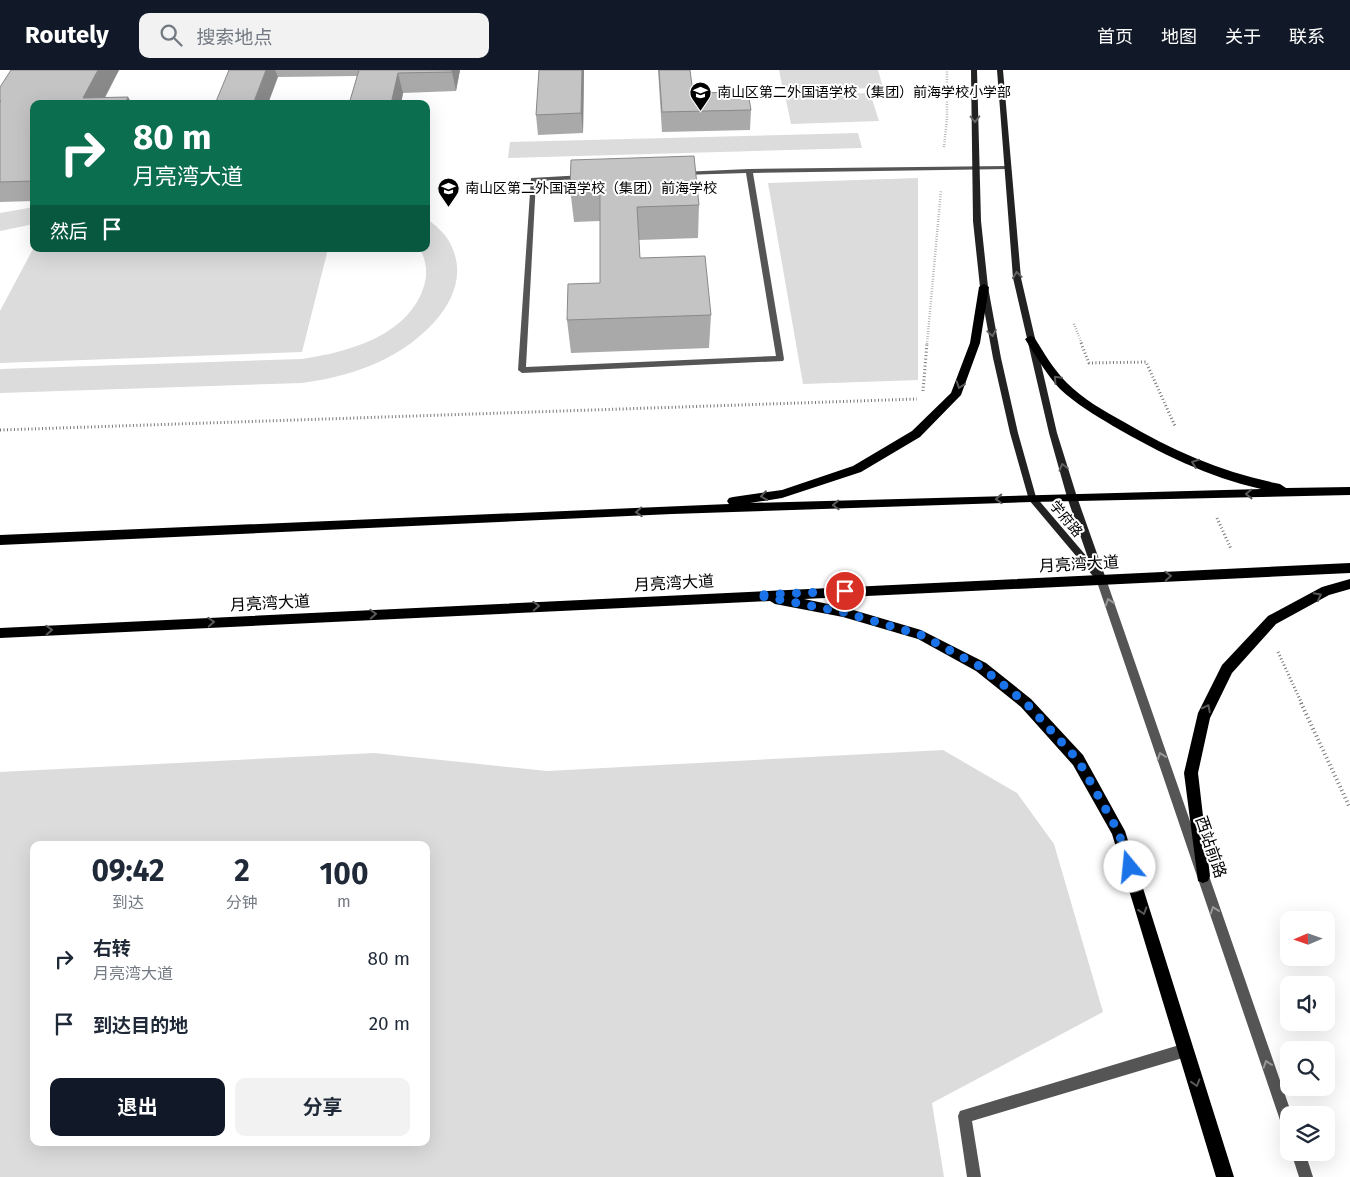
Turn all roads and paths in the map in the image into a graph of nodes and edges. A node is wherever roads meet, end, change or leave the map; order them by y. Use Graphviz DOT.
graph roads {
  1 [pos="974,70"];
  2 [pos="1000,70"];
  3 [pos="1007,168"];
  4 [pos="976,169"];
  5 [pos="749,170"];
  6 [pos="670,174"];
  7 [pos="592,176"];
  8 [pos="984,287"];
  9 [pos="1074,324"];
  10 [pos="1030,339"];
  11 [pos="1167,409"];
  12 [pos="1350,491"];
  13 [pos="1310,493"];
  14 [pos="1072,497"];
  15 [pos="1032,498"];
  16 [pos="672,510"];
  17 [pos="0,540"];
  18 [pos="1350,568"];
  19 [pos="1101,580"];
  20 [pos="1350,584"];
  21 [pos="756,595"];
  22 [pos="0,633"];
  23 [pos="1300,700"];
  24 [pos="1350,808"];
  25 [pos="1203,876"];
  26 [pos="1186,1050"];
  27 [pos="1282,1106"];
  28 [pos="1301,1161"];
  29 [pos="974,1177"];
  30 [pos="1226,1177"];
  31 [pos="1306,1177"];
  1 -- 4 [label="main road, 学府路, one-way"];
  2 -- 3 [label="main road, 学府路"];
  3 -- 4 [label="street"];
  10 -- 3 [label="main road, 学府路, one-way"];
  4 -- 5 [label="street"];
  4 -- 8 [label="main road, 学府路"];
  5 -- 6 [label="street"];
  5 -- 7 [label="street"];
  8 -- 15 [label="main road, 学府路, one-way"];
  8 -- 16 [label="main road, one-way"];
  9 -- 11 [label="path"];
  13 -- 10 [label="main road, one-way"];
  14 -- 10 [label="main road, 学府路, one-way"];
  12 -- 13 [label="main road"];
  13 -- 14 [label="main road, one-way"];
  14 -- 15 [label="main road"];
  14 -- 19 [label="main road, 学府路"];
  15 -- 16 [label="main road, one-way"];
  15 -- 19 [label="main road, 学府路"];
  16 -- 17 [label="main road, one-way"];
  19 -- 18 [label="main road, 月亮湾大道, one-way"];
  19 -- 21 [label="main road, 月亮湾大道"];
  25 -- 19 [label="street, 西站前路, one-way"];
  25 -- 20 [label="main road, one-way"];
  22 -- 21 [label="main road, 月亮湾大道, one-way"];
  21 -- 26 [label="main road, one-way"];
  23 -- 24 [label="path"];
  27 -- 25 [label="street, 西站前路, one-way"];
  26 -- 29 [label="street"];
  26 -- 30 [label="main road, one-way"];
  28 -- 31 [label="street"];
}
